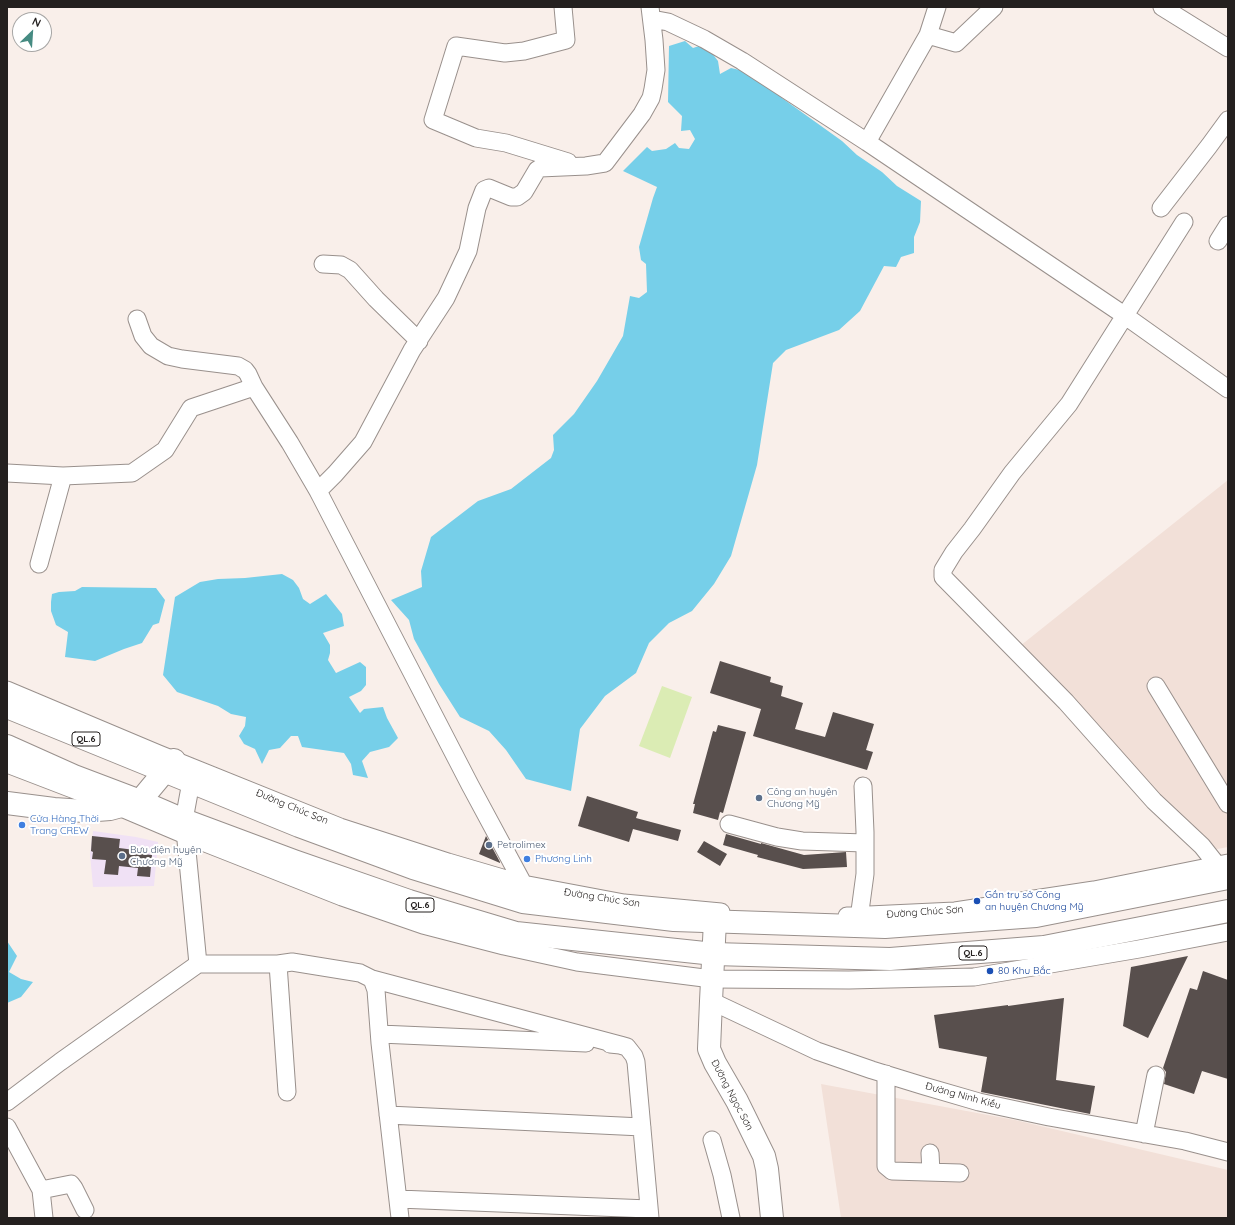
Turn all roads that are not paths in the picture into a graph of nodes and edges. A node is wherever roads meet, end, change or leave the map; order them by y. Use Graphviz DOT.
graph roads {
  1 [pos="563,7"];
  2 [pos="936,7"];
  3 [pos="994,7"];
  4 [pos="1162,7"];
  5 [pos="651,13"];
  6 [pos="928,35"];
  7 [pos="1228,48"];
  8 [pos="1228,120"];
  9 [pos="868,142"];
  10 [pos="579,166"];
  11 [pos="1161,208"];
  12 [pos="1184,222"];
  13 [pos="1228,225"];
  14 [pos="1218,241"];
  15 [pos="324,264"];
  16 [pos="1124,315"];
  17 [pos="137,319"];
  18 [pos="419,341"];
  19 [pos="254,387"];
  20 [pos="1228,389"];
  21 [pos="7,473"];
  22 [pos="63,476"];
  23 [pos="318,491"];
  24 [pos="39,564"];
  25 [pos="1156,686"];
  26 [pos="7,690"];
  27 [pos="7,707"];
  28 [pos="7,746"];
  29 [pos="7,764"];
  30 [pos="169,766"];
  31 [pos="192,775"];
  32 [pos="863,786"];
  33 [pos="7,803"];
  34 [pos="129,804"];
  35 [pos="1228,804"];
  36 [pos="729,824"];
  37 [pos="184,827"];
  38 [pos="865,843"];
  39 [pos="1224,869"];
  40 [pos="524,884"];
  41 [pos="534,904"];
  42 [pos="1228,911"];
  43 [pos="715,921"];
  44 [pos="859,921"];
  45 [pos="1228,932"];
  46 [pos="714,954"];
  47 [pos="198,964"];
  48 [pos="278,964"];
  49 [pos="372,979"];
  50 [pos="712,979"];
  51 [pos="711,1001"];
  52 [pos="380,1034"];
  53 [pos="620,1044"];
  54 [pos="886,1074"];
  55 [pos="1156,1075"];
  56 [pos="287,1092"];
  57 [pos="7,1102"];
  58 [pos="388,1115"];
  59 [pos="7,1127"];
  60 [pos="642,1127"];
  61 [pos="1144,1134"];
  62 [pos="712,1140"];
  63 [pos="1228,1152"];
  64 [pos="930,1153"];
  65 [pos="931,1172"];
  66 [pos="960,1173"];
  67 [pos="41,1190"];
  68 [pos="398,1199"];
  69 [pos="85,1210"];
  70 [pos="649,1214"];
  71 [pos="44,1218"];
  72 [pos="400,1218"];
  73 [pos="730,1218"];
  74 [pos="772,1218"];
  1 -- 10 [label="street"];
  2 -- 6 [label="street"];
  3 -- 6 [label="street"];
  4 -- 7 [label="street"];
  5 -- 9 [label="street"];
  5 -- 10 [label="street"];
  6 -- 9 [label="street"];
  8 -- 11 [label="street"];
  9 -- 16 [label="street"];
  10 -- 18 [label="street"];
  12 -- 16 [label="street"];
  13 -- 14 [label="street"];
  15 -- 18 [label="street"];
  16 -- 20 [label="street"];
  16 -- 39 [label="street"];
  17 -- 19 [label="street"];
  18 -- 23 [label="street"];
  19 -- 22 [label="street"];
  19 -- 23 [label="street"];
  21 -- 22 [label="street"];
  22 -- 24 [label="street"];
  23 -- 40 [label="street"];
  25 -- 35 [label="street"];
  26 -- 30 [label="street, Đường Chúc Sơn"];
  27 -- 30 [label="main road, Đường Chúc Sơn / QL.6"];
  28 -- 34 [label="main road, QL.6"];
  29 -- 34 [label="street"];
  30 -- 31 [label="main road, Đường Chúc Sơn / QL.6"];
  30 -- 34 [label="main road"];
  31 -- 37 [label="street"];
  31 -- 40 [label="street, Đường Chúc Sơn"];
  31 -- 41 [label="main road, Đường Chúc Sơn / QL.6"];
  32 -- 38 [label="street"];
  33 -- 34 [label="main road"];
  34 -- 37 [label="main road, QL.6"];
  36 -- 38 [label="street"];
  37 -- 46 [label="main road, QL.6"];
  37 -- 47 [label="street"];
  37 -- 50 [label="street"];
  38 -- 44 [label="street"];
  39 -- 44 [label="main road, Đường Chúc Sơn / QL.6"];
  40 -- 41 [label="street"];
  40 -- 44 [label="street, Đường Chúc Sơn"];
  41 -- 43 [label="main road, Đường Chúc Sơn / QL.6"];
  42 -- 46 [label="main road, QL.6"];
  43 -- 44 [label="main road, Đường Chúc Sơn / QL.6"];
  43 -- 46 [label="main road, Đường Ngọc Sơn"];
  45 -- 50 [label="street"];
  46 -- 50 [label="main road, Đường Ngọc Sơn"];
  47 -- 48 [label="street"];
  47 -- 57 [label="street"];
  48 -- 49 [label="street"];
  48 -- 56 [label="street"];
  49 -- 52 [label="street"];
  49 -- 53 [label="street"];
  50 -- 51 [label="main road, Đường Ngọc Sơn"];
  51 -- 54 [label="street, Đường Ninh Kiều"];
  51 -- 74 [label="main road, Đường Ngọc Sơn"];
  52 -- 53 [label="street"];
  52 -- 58 [label="street"];
  53 -- 60 [label="street"];
  54 -- 61 [label="street, Đường Ninh Kiều"];
  54 -- 65 [label="street"];
  55 -- 61 [label="street"];
  58 -- 60 [label="street"];
  58 -- 68 [label="street"];
  59 -- 67 [label="street"];
  60 -- 70 [label="street"];
  61 -- 63 [label="street, Đường Ninh Kiều"];
  62 -- 73 [label="street"];
  64 -- 65 [label="street"];
  65 -- 66 [label="street"];
  67 -- 69 [label="street"];
  67 -- 71 [label="street"];
  68 -- 70 [label="street"];
  68 -- 72 [label="street"];
}
